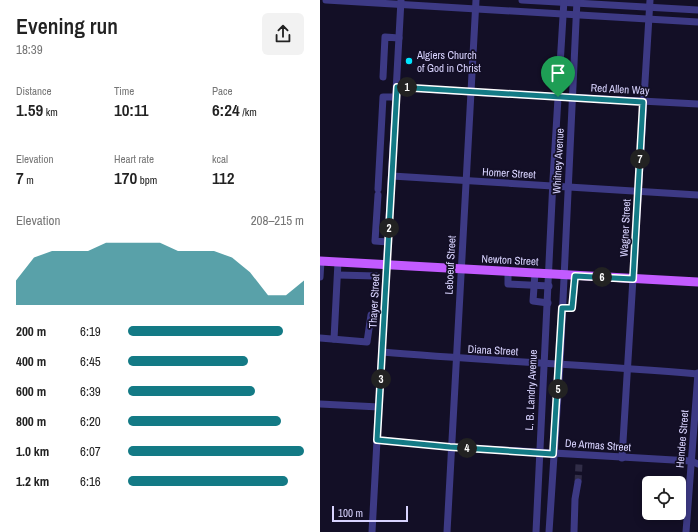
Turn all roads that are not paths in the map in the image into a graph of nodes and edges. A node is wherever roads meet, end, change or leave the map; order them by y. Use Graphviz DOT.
graph roads {
  1 [pos="326,0"];
  2 [pos="476,0"];
  3 [pos="522,0"];
  4 [pos="564,1"];
  5 [pos="401,2"];
  6 [pos="577,2"];
  7 [pos="649,3"];
  8 [pos="476,10"];
  9 [pos="698,10"];
  10 [pos="563,14"];
  11 [pos="577,15"];
  12 [pos="648,18"];
  13 [pos="698,22"];
  14 [pos="399,38"];
  15 [pos="383,77"];
  16 [pos="397,87"];
  17 [pos="471,92"];
  18 [pos="558,97"];
  19 [pos="573,97"];
  20 [pos="396,98"];
  21 [pos="643,102"];
  22 [pos="698,104"];
  23 [pos="392,176"];
  24 [pos="466,182"];
  25 [pos="553,186"];
  26 [pos="568,187"];
  27 [pos="638,191"];
  28 [pos="698,195"];
  29 [pos="388,242"];
  30 [pos="320,261"];
  31 [pos="338,262"];
  32 [pos="357,263"];
  33 [pos="387,265"];
  34 [pos="461,269"];
  35 [pos="508,272"];
  36 [pos="535,273"];
  37 [pos="338,274"];
  38 [pos="549,274"];
  39 [pos="356,275"];
  40 [pos="564,275"];
  41 [pos="376,276"];
  42 [pos="575,276"];
  43 [pos="320,277"];
  44 [pos="633,279"];
  45 [pos="698,282"];
  46 [pos="534,286"];
  47 [pos="549,286"];
  48 [pos="548,303"];
  49 [pos="562,308"];
  50 [pos="371,315"];
  51 [pos="320,338"];
  52 [pos="334,339"];
  53 [pos="382,352"];
  54 [pos="456,359"];
  55 [pos="544,364"];
  56 [pos="560,364"];
  57 [pos="628,368"];
  58 [pos="698,374"];
  59 [pos="320,404"];
  60 [pos="379,407"];
  61 [pos="377,440"];
  62 [pos="450,447"];
  63 [pos="539,453"];
  64 [pos="553,454"];
  65 [pos="579,455"];
  66 [pos="622,458"];
  67 [pos="691,462"];
  68 [pos="579,464"];
  69 [pos="698,464"];
  70 [pos="578,482"];
  71 [pos="372,532"];
  72 [pos="446,532"];
  73 [pos="536,532"];
  74 [pos="549,532"];
  75 [pos="574,532"];
  76 [pos="686,532"];
  1 -- 5 [label="street"];
  2 -- 8 [label="street, Leboeuf Street"];
  3 -- 4 [label="street"];
  4 -- 6 [label="street"];
  4 -- 10 [label="street, Whitney Avenue"];
  5 -- 8 [label="street"];
  5 -- 14 [label="street, Thayer Street"];
  6 -- 7 [label="street"];
  6 -- 11 [label="street, Whitney Avenue"];
  7 -- 9 [label="street"];
  7 -- 12 [label="street, Wagner Street"];
  8 -- 10 [label="street"];
  8 -- 17 [label="street, Leboeuf Street"];
  10 -- 11 [label="street"];
  10 -- 18 [label="street, Whitney Avenue"];
  11 -- 12 [label="street"];
  11 -- 19 [label="street, Whitney Avenue"];
  12 -- 13 [label="street"];
  12 -- 21 [label="street, Wagner Street"];
  14 -- 15 [label="street"];
  14 -- 16 [label="street, Thayer Street"];
  16 -- 17 [label="street, Red Allen Way"];
  16 -- 20 [label="street, Thayer Street"];
  17 -- 18 [label="street, Red Allen Way"];
  17 -- 24 [label="street, Leboeuf Street"];
  18 -- 19 [label="street, Red Allen Way"];
  18 -- 25 [label="street, Whitney Avenue"];
  19 -- 21 [label="street, Red Allen Way"];
  19 -- 26 [label="street, Whitney Avenue"];
  20 -- 23 [label="street, Thayer Street"];
  20 -- 29 [label="street"];
  21 -- 22 [label="street, Red Allen Way"];
  21 -- 27 [label="street, Wagner Street"];
  23 -- 24 [label="street, Homer Street"];
  23 -- 29 [label="street, Thayer Street"];
  24 -- 25 [label="street, Homer Street"];
  24 -- 34 [label="street, Leboeuf Street"];
  25 -- 26 [label="street, Homer Street"];
  25 -- 38 [label="street, Whitney Avenue"];
  26 -- 27 [label="street, Homer Street"];
  26 -- 40 [label="street, Whitney Avenue"];
  27 -- 28 [label="street, Homer Street"];
  27 -- 44 [label="street, Wagner Street"];
  29 -- 33 [label="street, Thayer Street"];
  30 -- 31 [label="main road, Newton Street"];
  30 -- 43 [label="street"];
  31 -- 32 [label="main road, Newton Street"];
  31 -- 37 [label="street"];
  32 -- 33 [label="main road, Newton Street"];
  32 -- 39 [label="street"];
  33 -- 34 [label="main road, Newton Street"];
  33 -- 53 [label="street, Thayer Street"];
  34 -- 35 [label="main road, Newton Street"];
  34 -- 54 [label="street, Leboeuf Street"];
  35 -- 36 [label="main road, Newton Street"];
  35 -- 46 [label="street"];
  36 -- 38 [label="main road, Newton Street"];
  36 -- 46 [label="street"];
  37 -- 39 [label="street"];
  37 -- 52 [label="street"];
  38 -- 40 [label="main road, Newton Street"];
  38 -- 47 [label="street, L. B. Landry Avenue"];
  39 -- 41 [label="street"];
  40 -- 42 [label="main road, Newton Street"];
  40 -- 49 [label="street"];
  42 -- 44 [label="main road, Newton Street"];
  42 -- 49 [label="street"];
  44 -- 45 [label="main road, Newton Street"];
  44 -- 57 [label="street, Wagner Street"];
  46 -- 47 [label="street"];
  46 -- 48 [label="street"];
  47 -- 48 [label="street, L. B. Landry Avenue"];
  48 -- 55 [label="street, L. B. Landry Avenue"];
  49 -- 56 [label="street"];
  50 -- 52 [label="street"];
  51 -- 52 [label="street"];
  53 -- 54 [label="street, Diana Street"];
  53 -- 60 [label="street, Thayer Street"];
  54 -- 55 [label="street, Diana Street"];
  54 -- 62 [label="street, Leboeuf Street"];
  55 -- 56 [label="street, Diana Street"];
  55 -- 63 [label="street, L. B. Landry Avenue"];
  56 -- 57 [label="street, Diana Street"];
  56 -- 64 [label="street"];
  57 -- 58 [label="street, Diana Street"];
  57 -- 66 [label="street, Wagner Street"];
  58 -- 67 [label="street, Hendee Street"];
  59 -- 60 [label="street"];
  60 -- 61 [label="street, Thayer Street"];
  61 -- 62 [label="street, De Armas Street"];
  61 -- 71 [label="street, Thayer Street"];
  62 -- 63 [label="street, De Armas Street"];
  62 -- 72 [label="street, Leboeuf Street"];
  63 -- 64 [label="street, De Armas Street"];
  63 -- 73 [label="street, L. B. Landry Avenue"];
  64 -- 65 [label="street, De Armas Street"];
  64 -- 74 [label="street"];
  65 -- 66 [label="street, De Armas Street"];
  65 -- 68 [label="street"];
  66 -- 67 [label="street, De Armas Street"];
  67 -- 69 [label="street, De Armas Street"];
  67 -- 76 [label="street, Hendee Street"];
  70 -- 75 [label="street"];
}
